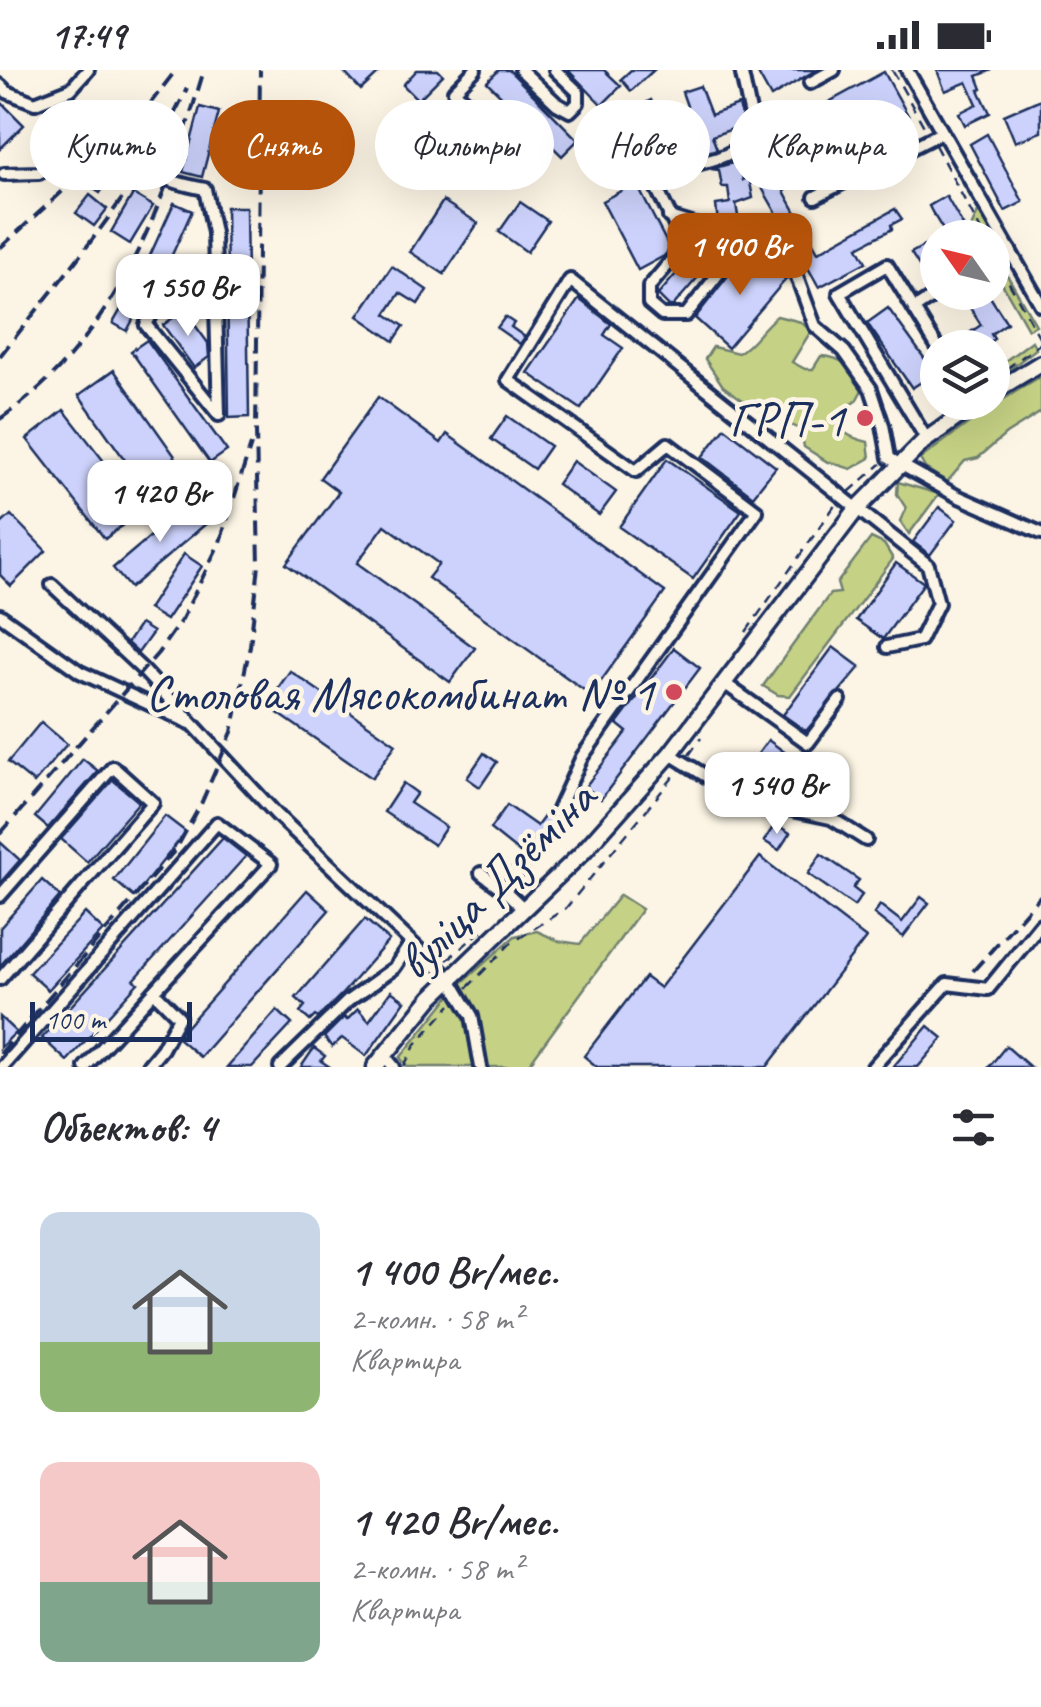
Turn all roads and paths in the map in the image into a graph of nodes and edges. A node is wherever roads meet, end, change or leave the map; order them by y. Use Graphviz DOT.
graph roads {
  1 [pos="88,70"];
  2 [pos="476,70"];
  3 [pos="520,70"];
  4 [pos="555,70"];
  5 [pos="741,70"];
  6 [pos="834,70"];
  7 [pos="892,70"];
  8 [pos="906,70"];
  9 [pos="810,83"];
  10 [pos="0,85"];
  11 [pos="465,100"];
  12 [pos="936,136"];
  13 [pos="1,174"];
  14 [pos="814,197"];
  15 [pos="669,217"];
  16 [pos="976,220"];
  17 [pos="991,220"];
  18 [pos="745,240"];
  19 [pos="1010,250"];
  20 [pos="1010,288"];
  21 [pos="215,289"];
  22 [pos="920,304"];
  23 [pos="1041,304"];
  24 [pos="914,308"];
  25 [pos="927,330"];
  26 [pos="1041,342"];
  27 [pos="1041,364"];
  28 [pos="1010,365"];
  29 [pos="1010,382"];
  30 [pos="954,420"];
  31 [pos="927,440"];
  32 [pos="901,465"];
  33 [pos="856,510"];
  34 [pos="1041,533"];
  35 [pos="791,567"];
  36 [pos="52,585"];
  37 [pos="0,615"];
  38 [pos="740,640"];
  39 [pos="887,647"];
  40 [pos="724,682"];
  41 [pos="840,700"];
  42 [pos="196,726"];
  43 [pos="701,738"];
  44 [pos="670,754"];
  45 [pos="684,763"];
  46 [pos="556,812"];
  47 [pos="866,840"];
  48 [pos="528,858"];
  49 [pos="481,873"];
  50 [pos="505,892"];
  51 [pos="0,896"];
  52 [pos="524,909"];
  53 [pos="490,924"];
  54 [pos="1041,924"];
  55 [pos="412,943"];
  56 [pos="438,968"];
  57 [pos="0,979"];
  58 [pos="450,980"];
  59 [pos="154,992"];
  60 [pos="460,996"];
  61 [pos="380,1061"];
  62 [pos="2,1067"];
  63 [pos="85,1067"];
  64 [pos="146,1067"];
  65 [pos="280,1067"];
  66 [pos="394,1067"];
  67 [pos="404,1067"];
  68 [pos="481,1067"];
  69 [pos="874,1067"];
  1 -- 10 [label="street"];
  2 -- 11 [label="street"];
  3 -- 4 [label="street"];
  5 -- 15 [label="street"];
  6 -- 9 [label="street"];
  7 -- 12 [label="path"];
  8 -- 12 [label="street"];
  12 -- 14 [label="street"];
  12 -- 16 [label="path"];
  12 -- 17 [label="street"];
  13 -- 21 [label="street"];
  15 -- 18 [label="street"];
  15 -- 18 [label="street"];
  18 -- 32 [label="street"];
  19 -- 23 [label="street"];
  20 -- 26 [label="path"];
  21 -- 21 [label="street"];
  22 -- 24 [label="street"];
  24 -- 25 [label="street"];
  24 -- 31 [label="street"];
  26 -- 28 [label="path"];
  27 -- 29 [label="main road"];
  30 -- 31 [label="main road, вуліца Дзёміна"];
  31 -- 32 [label="main road, вуліца Дзёміна"];
  32 -- 33 [label="main road, вуліца Дзёміна"];
  32 -- 34 [label="street"];
  33 -- 39 [label="street"];
  33 -- 40 [label="main road, вуліца Дзёміна"];
  33 -- 46 [label="street"];
  35 -- 38 [label="path"];
  36 -- 42 [label="street"];
  37 -- 42 [label="street"];
  40 -- 41 [label="street"];
  40 -- 44 [label="main road, вуліца Дзёміна"];
  42 -- 55 [label="street"];
  43 -- 45 [label="path"];
  44 -- 45 [label="street"];
  44 -- 52 [label="main road, вуліца Дзёміна"];
  45 -- 47 [label="street"];
  45 -- 60 [label="path"];
  48 -- 50 [label="street"];
  49 -- 50 [label="street"];
  50 -- 52 [label="street"];
  51 -- 57 [label="street"];
  52 -- 58 [label="main road, вуліца Дзёміна"];
  53 -- 56 [label="path"];
  54 -- 69 [label="street"];
  55 -- 56 [label="street"];
  55 -- 65 [label="street"];
  56 -- 58 [label="street"];
  58 -- 60 [label="street"];
  58 -- 61 [label="main road, вуліца Дзёміна"];
  59 -- 62 [label="street"];
  59 -- 63 [label="street"];
  59 -- 64 [label="street"];
  60 -- 67 [label="path"];
  60 -- 68 [label="street"];
  61 -- 66 [label="street, вуліца Дзёміна"];
}
